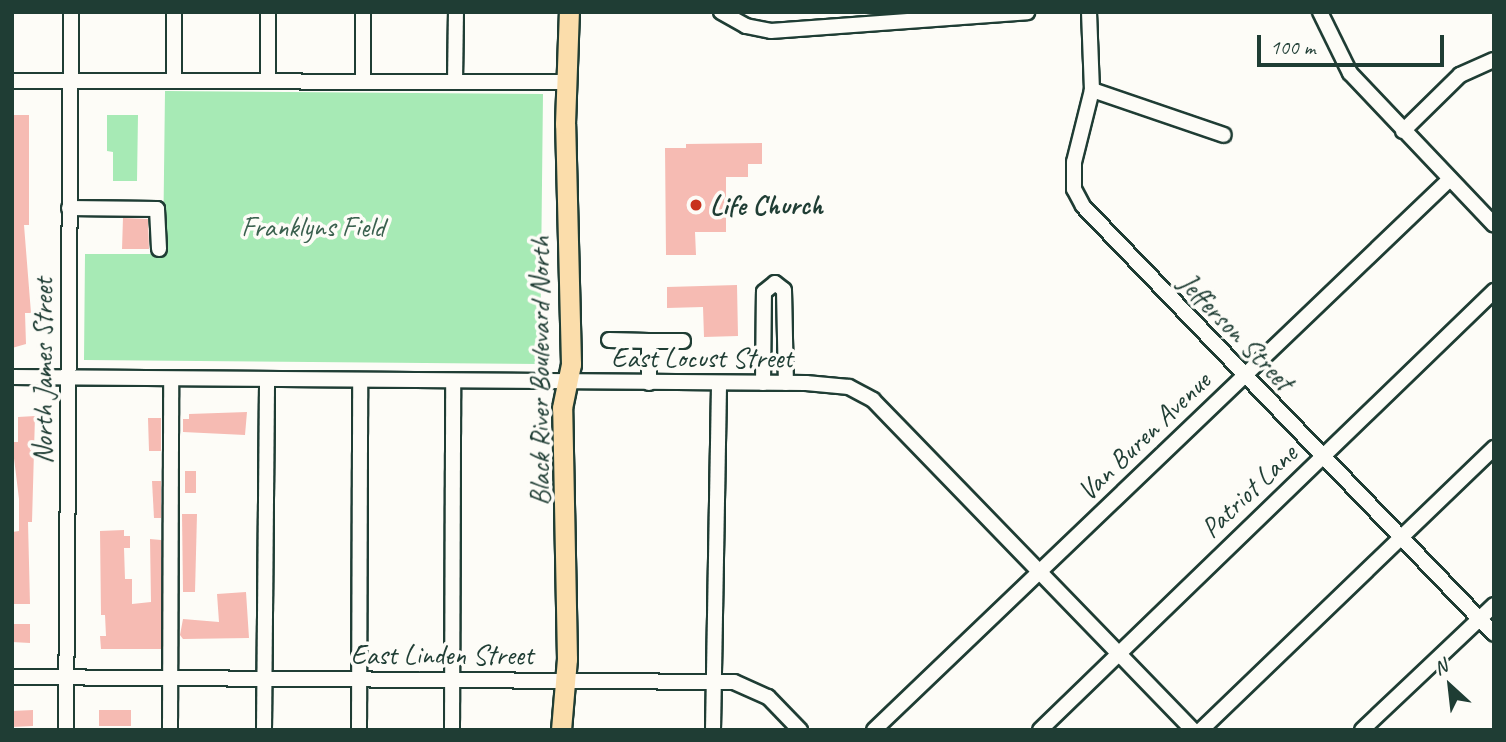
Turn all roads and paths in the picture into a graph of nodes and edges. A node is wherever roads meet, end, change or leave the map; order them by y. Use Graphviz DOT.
graph roads {
  1 [pos="71,12"];
  2 [pos="174,12"];
  3 [pos="268,12"];
  4 [pos="363,12"];
  5 [pos="456,12"];
  6 [pos="569,12"];
  7 [pos="720,12"];
  8 [pos="1027,12"];
  9 [pos="1090,12"];
  10 [pos="1320,12"];
  11 [pos="1494,60"];
  12 [pos="12,81"];
  13 [pos="70,81"];
  14 [pos="173,81"];
  15 [pos="268,81"];
  16 [pos="363,82"];
  17 [pos="455,82"];
  18 [pos="567,82"];
  19 [pos="1092,90"];
  20 [pos="1403,131"];
  21 [pos="1224,135"];
  22 [pos="1450,179"];
  23 [pos="69,208"];
  24 [pos="1494,225"];
  25 [pos="159,249"];
  26 [pos="1494,291"];
  27 [pos="609,340"];
  28 [pos="649,341"];
  29 [pos="683,341"];
  30 [pos="1242,375"];
  31 [pos="12,377"];
  32 [pos="67,379"];
  33 [pos="171,379"];
  34 [pos="267,380"];
  35 [pos="360,380"];
  36 [pos="453,382"];
  37 [pos="568,383"];
  38 [pos="649,383"];
  39 [pos="719,383"];
  40 [pos="763,383"];
  41 [pos="786,383"];
  42 [pos="1494,448"];
  43 [pos="1322,456"];
  44 [pos="1401,537"];
  45 [pos="1039,572"];
  46 [pos="1494,604"];
  47 [pos="1479,619"];
  48 [pos="1494,634"];
  49 [pos="1119,652"];
  50 [pos="12,677"];
  51 [pos="66,678"];
  52 [pos="171,679"];
  53 [pos="264,679"];
  54 [pos="358,680"];
  55 [pos="453,680"];
  56 [pos="565,680"];
  57 [pos="716,681"];
  58 [pos="66,730"];
  59 [pos="170,730"];
  60 [pos="264,730"];
  61 [pos="359,730"];
  62 [pos="452,730"];
  63 [pos="561,730"];
  64 [pos="713,730"];
  65 [pos="800,730"];
  66 [pos="874,730"];
  67 [pos="1040,730"];
  68 [pos="1193,730"];
  69 [pos="1201,730"];
  70 [pos="1362,730"];
  1 -- 13 [label="street, North James Street"];
  2 -- 14 [label="street"];
  3 -- 15 [label="street"];
  4 -- 16 [label="street"];
  5 -- 17 [label="street"];
  6 -- 18 [label="main road, Black River Boulevard North"];
  7 -- 8 [label="street"];
  9 -- 19 [label="street, Jefferson Street"];
  10 -- 20 [label="street"];
  11 -- 20 [label="street"];
  12 -- 13 [label="street"];
  13 -- 14 [label="street"];
  13 -- 23 [label="street, North James Street"];
  14 -- 15 [label="street"];
  15 -- 16 [label="street"];
  16 -- 17 [label="street"];
  17 -- 18 [label="street"];
  18 -- 37 [label="main road, Black River Boulevard North"];
  19 -- 21 [label="street"];
  19 -- 30 [label="street, Jefferson Street"];
  20 -- 22 [label="street"];
  22 -- 24 [label="street"];
  22 -- 30 [label="street, Van Buren Avenue"];
  23 -- 25 [label="street"];
  23 -- 32 [label="street, North James Street"];
  26 -- 43 [label="street, Patriot Lane"];
  27 -- 28 [label="street"];
  28 -- 29 [label="street"];
  28 -- 38 [label="street"];
  30 -- 43 [label="street, Jefferson Street"];
  30 -- 45 [label="street, Van Buren Avenue"];
  31 -- 32 [label="street, East Locust Street"];
  32 -- 33 [label="street, East Locust Street"];
  32 -- 51 [label="street, North James Street"];
  33 -- 34 [label="street, East Locust Street"];
  33 -- 52 [label="street"];
  34 -- 35 [label="street, East Locust Street"];
  34 -- 53 [label="street"];
  35 -- 36 [label="street, East Locust Street"];
  35 -- 54 [label="street"];
  36 -- 37 [label="street, East Locust Street"];
  36 -- 55 [label="street"];
  37 -- 38 [label="street, East Locust Street"];
  37 -- 56 [label="main road, Black River Boulevard North"];
  38 -- 39 [label="street, East Locust Street"];
  39 -- 40 [label="street, East Locust Street"];
  39 -- 57 [label="street"];
  40 -- 41 [label="street, East Locust Street"];
  40 -- 41 [label="street"];
  41 -- 45 [label="street, East Locust Street"];
  42 -- 44 [label="street"];
  43 -- 44 [label="street, Jefferson Street"];
  43 -- 49 [label="street, Patriot Lane"];
  44 -- 47 [label="street, Jefferson Street"];
  44 -- 69 [label="street"];
  45 -- 49 [label="street, East Locust Street"];
  45 -- 66 [label="street, Van Buren Avenue"];
  46 -- 47 [label="street"];
  47 -- 48 [label="street, Jefferson Street"];
  47 -- 70 [label="street"];
  49 -- 67 [label="street, Patriot Lane"];
  49 -- 68 [label="street, East Locust Street"];
  50 -- 51 [label="street, East Linden Street"];
  51 -- 52 [label="street, East Linden Street"];
  51 -- 58 [label="street, North James Street"];
  52 -- 53 [label="street, East Linden Street"];
  52 -- 59 [label="street"];
  53 -- 54 [label="street, East Linden Street"];
  53 -- 60 [label="street"];
  54 -- 55 [label="street, East Linden Street"];
  54 -- 61 [label="street"];
  55 -- 56 [label="street, East Linden Street"];
  55 -- 62 [label="street"];
  56 -- 57 [label="street, East Linden Street"];
  56 -- 63 [label="main road, Black River Boulevard North"];
  57 -- 64 [label="street"];
  57 -- 65 [label="street, East Linden Street"];
}
